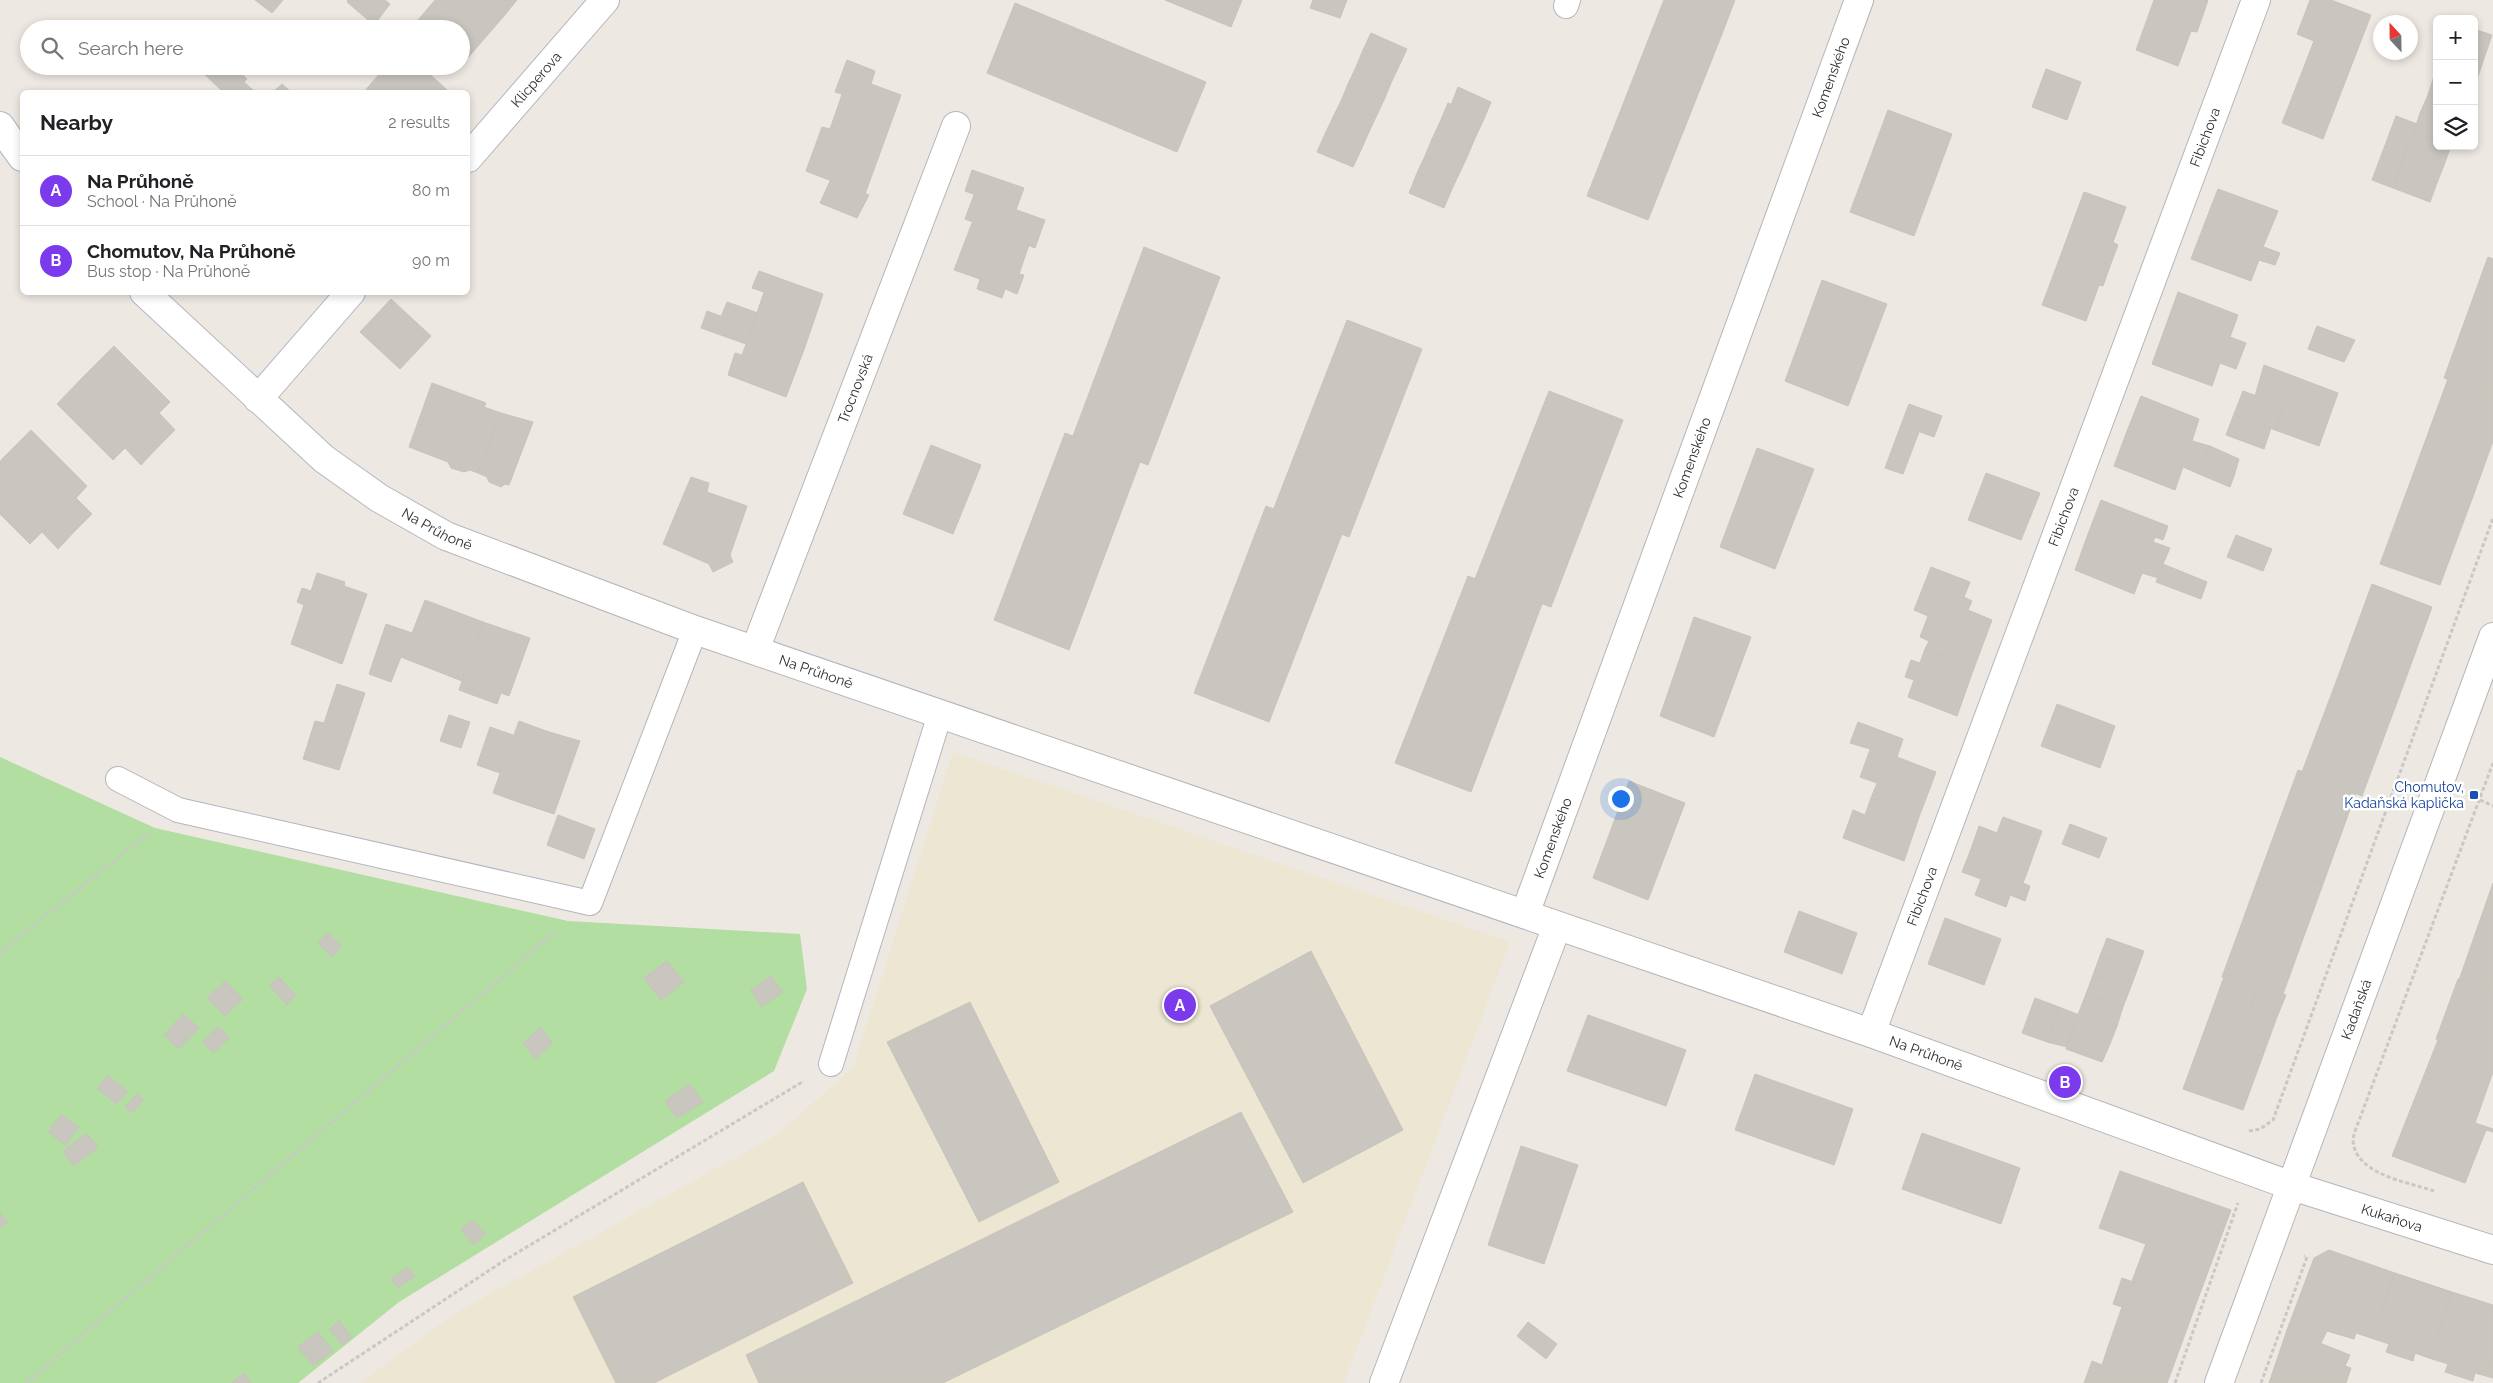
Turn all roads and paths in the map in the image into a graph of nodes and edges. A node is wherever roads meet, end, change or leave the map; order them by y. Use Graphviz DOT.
graph roads {
  1 [pos="605,0"];
  2 [pos="1860,0"];
  3 [pos="2256,0"];
  4 [pos="0,126"];
  5 [pos="956,126"];
  6 [pos="20,154"];
  7 [pos="470,156"];
  8 [pos="147,295"];
  9 [pos="347,295"];
  10 [pos="258,399"];
  11 [pos="2493,518"];
  12 [pos="695,630"];
  13 [pos="2493,637"];
  14 [pos="755,650"];
  15 [pos="940,714"];
  16 [pos="2493,763"];
  17 [pos="118,779"];
  18 [pos="2480,800"];
  19 [pos="2493,806"];
  20 [pos="178,810"];
  21 [pos="590,903"];
  22 [pos="1524,914"];
  23 [pos="1557,926"];
  24 [pos="0,953"];
  25 [pos="1871,1033"];
  26 [pos="831,1064"];
  27 [pos="2242,1133"];
  28 [pos="2292,1186"];
  29 [pos="2438,1192"];
  30 [pos="2238,1198"];
  31 [pos="2491,1244"];
  32 [pos="2307,1257"];
  33 [pos="26,1383"];
  34 [pos="318,1383"];
  35 [pos="1384,1383"];
  36 [pos="2175,1383"];
  37 [pos="2219,1383"];
  38 [pos="2261,1383"];
  1 -- 7 [label="street, Klicperova"];
  2 -- 22 [label="street, Komenského"];
  3 -- 25 [label="street, Fibichova"];
  4 -- 6 [label="street"];
  5 -- 14 [label="street, Trocnovská"];
  8 -- 10 [label="street, Na Průhoně"];
  9 -- 10 [label="street"];
  10 -- 12 [label="street, Na Průhoně"];
  11 -- 27 [label="path"];
  12 -- 14 [label="street, Na Průhoně"];
  12 -- 21 [label="lane"];
  13 -- 28 [label="street, Kadaňská"];
  14 -- 15 [label="street, Na Průhoně"];
  15 -- 22 [label="street, Na Průhoně"];
  15 -- 26 [label="lane"];
  16 -- 18 [label="path"];
  17 -- 20 [label="lane"];
  18 -- 19 [label="path"];
  18 -- 29 [label="path"];
  20 -- 21 [label="lane"];
  20 -- 24 [label="path"];
  21 -- 33 [label="path"];
  22 -- 23 [label="street, Na Průhoně"];
  23 -- 25 [label="street, Na Průhoně"];
  23 -- 35 [label="street"];
  25 -- 28 [label="street, Na Průhoně"];
  26 -- 34 [label="path"];
  28 -- 31 [label="street, Kukaňova"];
  28 -- 37 [label="street, Kadaňská"];
  30 -- 36 [label="path"];
  32 -- 38 [label="path"];
}
